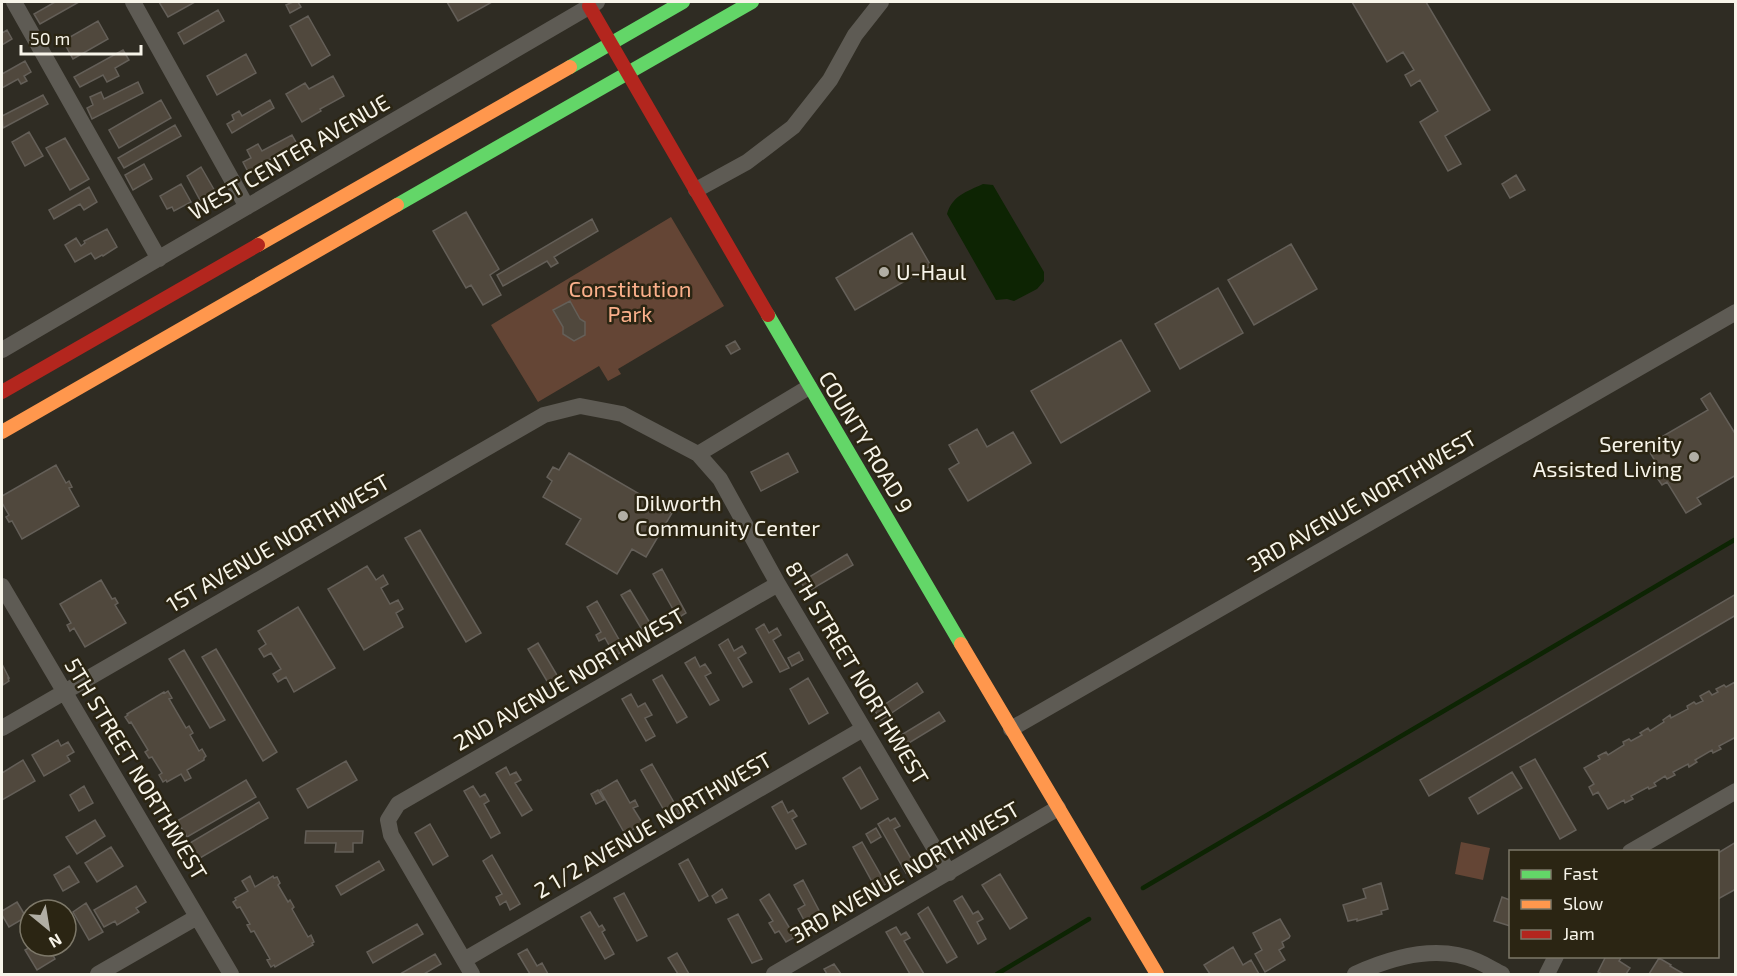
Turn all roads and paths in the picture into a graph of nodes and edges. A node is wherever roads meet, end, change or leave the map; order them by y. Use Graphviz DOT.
graph roads {
  1 [pos="14,2"];
  2 [pos="133,2"];
  3 [pos="683,2"];
  4 [pos="752,2"];
  5 [pos="881,2"];
  6 [pos="593,4"];
  7 [pos="612,43"];
  8 [pos="629,73"];
  9 [pos="696,190"];
  10 [pos="247,207"];
  11 [pos="159,259"];
  12 [pos="1736,312"];
  13 [pos="2,350"];
  14 [pos="809,387"];
  15 [pos="2,392"];
  16 [pos="580,406"];
  17 [pos="2,432"];
  18 [pos="698,454"];
  19 [pos="778,584"];
  20 [pos="2,586"];
  21 [pos="64,692"];
  22 [pos="2,729"];
  23 [pos="864,729"];
  24 [pos="1011,729"];
  25 [pos="1736,791"];
  26 [pos="1058,808"];
  27 [pos="1633,850"];
  28 [pos="949,873"];
  29 [pos="197,917"];
  30 [pos="1556,958"];
  31 [pos="468,967"];
  32 [pos="98,975"];
  33 [pos="231,975"];
  34 [pos="774,975"];
  35 [pos="1157,975"];
  36 [pos="1355,975"];
  37 [pos="1502,975"];
  38 [pos="1547,975"];
  1 -- 11 [label="street"];
  2 -- 10 [label="street"];
  3 -- 7 [label="main road"];
  4 -- 8 [label="main road"];
  5 -- 9 [label="street"];
  6 -- 7 [label="main road, COUNTY ROAD 9"];
  6 -- 10 [label="street, WEST CENTER AVENUE"];
  7 -- 8 [label="main road, COUNTY ROAD 9"];
  7 -- 15 [label="main road"];
  8 -- 9 [label="main road, COUNTY ROAD 9"];
  8 -- 17 [label="main road"];
  9 -- 14 [label="main road, COUNTY ROAD 9"];
  10 -- 11 [label="street, WEST CENTER AVENUE"];
  11 -- 13 [label="street, WEST CENTER AVENUE"];
  12 -- 24 [label="street, 3RD AVENUE NORTHWEST"];
  14 -- 18 [label="street"];
  14 -- 24 [label="main road, COUNTY ROAD 9"];
  16 -- 18 [label="street, 8TH STREET NORTHWEST"];
  16 -- 21 [label="street, 1ST AVENUE NORTHWEST"];
  18 -- 19 [label="street, 8TH STREET NORTHWEST"];
  19 -- 23 [label="street, 8TH STREET NORTHWEST"];
  19 -- 31 [label="street, 2ND AVENUE NORTHWEST"];
  20 -- 21 [label="street, 5TH STREET NORTHWEST"];
  21 -- 22 [label="street, 1ST AVENUE NORTHWEST"];
  21 -- 29 [label="street, 5TH STREET NORTHWEST"];
  23 -- 28 [label="street, 8TH STREET NORTHWEST"];
  23 -- 31 [label="street, 2 1/2 AVENUE NORTHWEST"];
  24 -- 26 [label="main road, COUNTY ROAD 9"];
  25 -- 27 [label="street"];
  26 -- 28 [label="street, 3RD AVENUE NORTHWEST"];
  26 -- 35 [label="main road, COUNTY ROAD 9"];
  28 -- 34 [label="street, 3RD AVENUE NORTHWEST"];
  29 -- 32 [label="street"];
  29 -- 33 [label="street, 5TH STREET NORTHWEST"];
  30 -- 38 [label="street"];
  36 -- 37 [label="street"];
}
